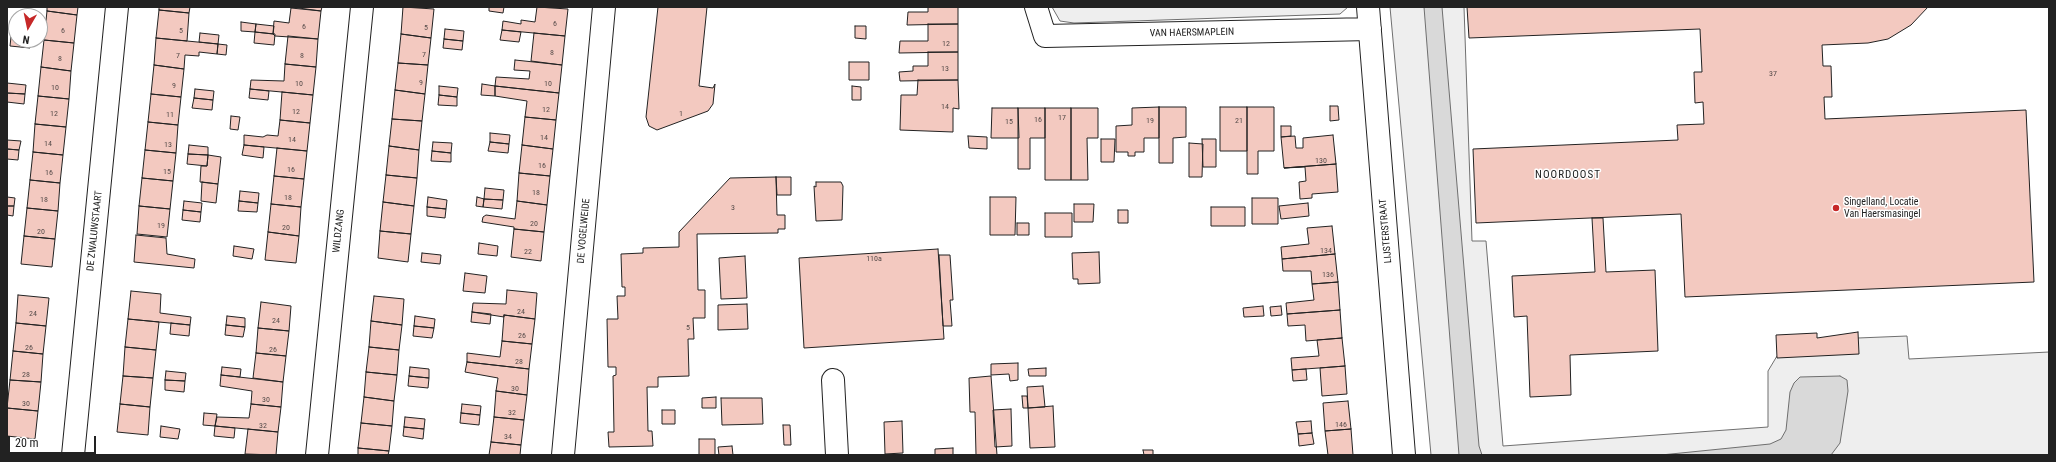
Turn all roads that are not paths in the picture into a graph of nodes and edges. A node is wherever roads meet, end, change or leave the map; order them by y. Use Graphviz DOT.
graph roads {
  1 [pos="117,7"];
  2 [pos="362,7"];
  3 [pos="604,7"];
  4 [pos="1036,7"];
  5 [pos="1368,7"];
  6 [pos="1370,29"];
  7 [pos="832,380"];
  8 [pos="73,455"];
  9 [pos="317,455"];
  10 [pos="564,455"];
  11 [pos="837,455"];
  12 [pos="1404,455"];
  1 -- 8 [label="street, DE ZWALUWSTAART"];
  2 -- 9 [label="street, WILDZANG"];
  3 -- 10 [label="street, DE VOGELWEIDE"];
  4 -- 6 [label="street, VAN HAERSMAPLEIN"];
  5 -- 6 [label="street, LIJSTERSTRAAT"];
  6 -- 12 [label="street, LIJSTERSTRAAT"];
  7 -- 11 [label="street"];
}
